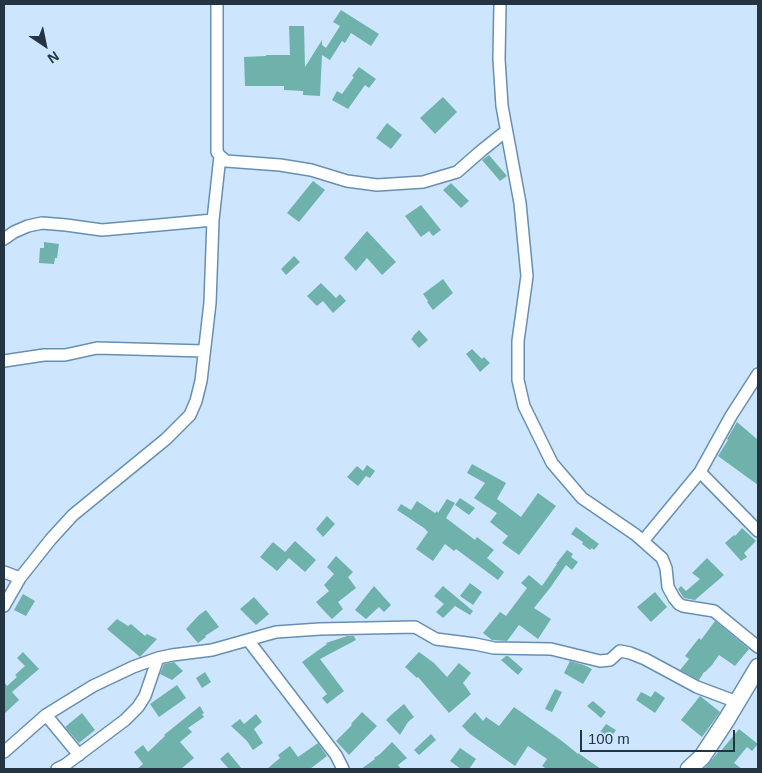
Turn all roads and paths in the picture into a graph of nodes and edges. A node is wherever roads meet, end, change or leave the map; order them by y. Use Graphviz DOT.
graph roads {
  1 [pos="217,4"];
  2 [pos="500,4"];
  3 [pos="506,130"];
  4 [pos="220,156"];
  5 [pos="213,220"];
  6 [pos="9,232"];
  7 [pos="4,239"];
  8 [pos="204,351"];
  9 [pos="4,361"];
  10 [pos="758,374"];
  11 [pos="700,472"];
  12 [pos="758,531"];
  13 [pos="643,541"];
  14 [pos="4,572"];
  15 [pos="20,578"];
  16 [pos="4,606"];
  17 [pos="248,640"];
  18 [pos="758,647"];
  19 [pos="158,658"];
  20 [pos="758,667"];
  21 [pos="737,702"];
  22 [pos="46,715"];
  23 [pos="4,752"];
  24 [pos="78,755"];
  25 [pos="63,768"];
  26 [pos="343,769"];
  27 [pos="689,769"];
  1 -- 4 [label="street"];
  2 -- 3 [label="street"];
  3 -- 4 [label="street"];
  3 -- 13 [label="street"];
  4 -- 5 [label="street"];
  5 -- 6 [label="street"];
  5 -- 8 [label="street"];
  6 -- 7 [label="street"];
  8 -- 9 [label="street"];
  8 -- 15 [label="street"];
  10 -- 11 [label="street"];
  11 -- 12 [label="street"];
  11 -- 13 [label="street"];
  13 -- 18 [label="street"];
  14 -- 15 [label="street"];
  15 -- 16 [label="street"];
  17 -- 19 [label="street"];
  17 -- 21 [label="street"];
  17 -- 26 [label="street"];
  19 -- 22 [label="street"];
  19 -- 24 [label="street"];
  20 -- 21 [label="street"];
  21 -- 27 [label="street"];
  22 -- 23 [label="street"];
  22 -- 24 [label="street"];
  24 -- 25 [label="street"];
}
